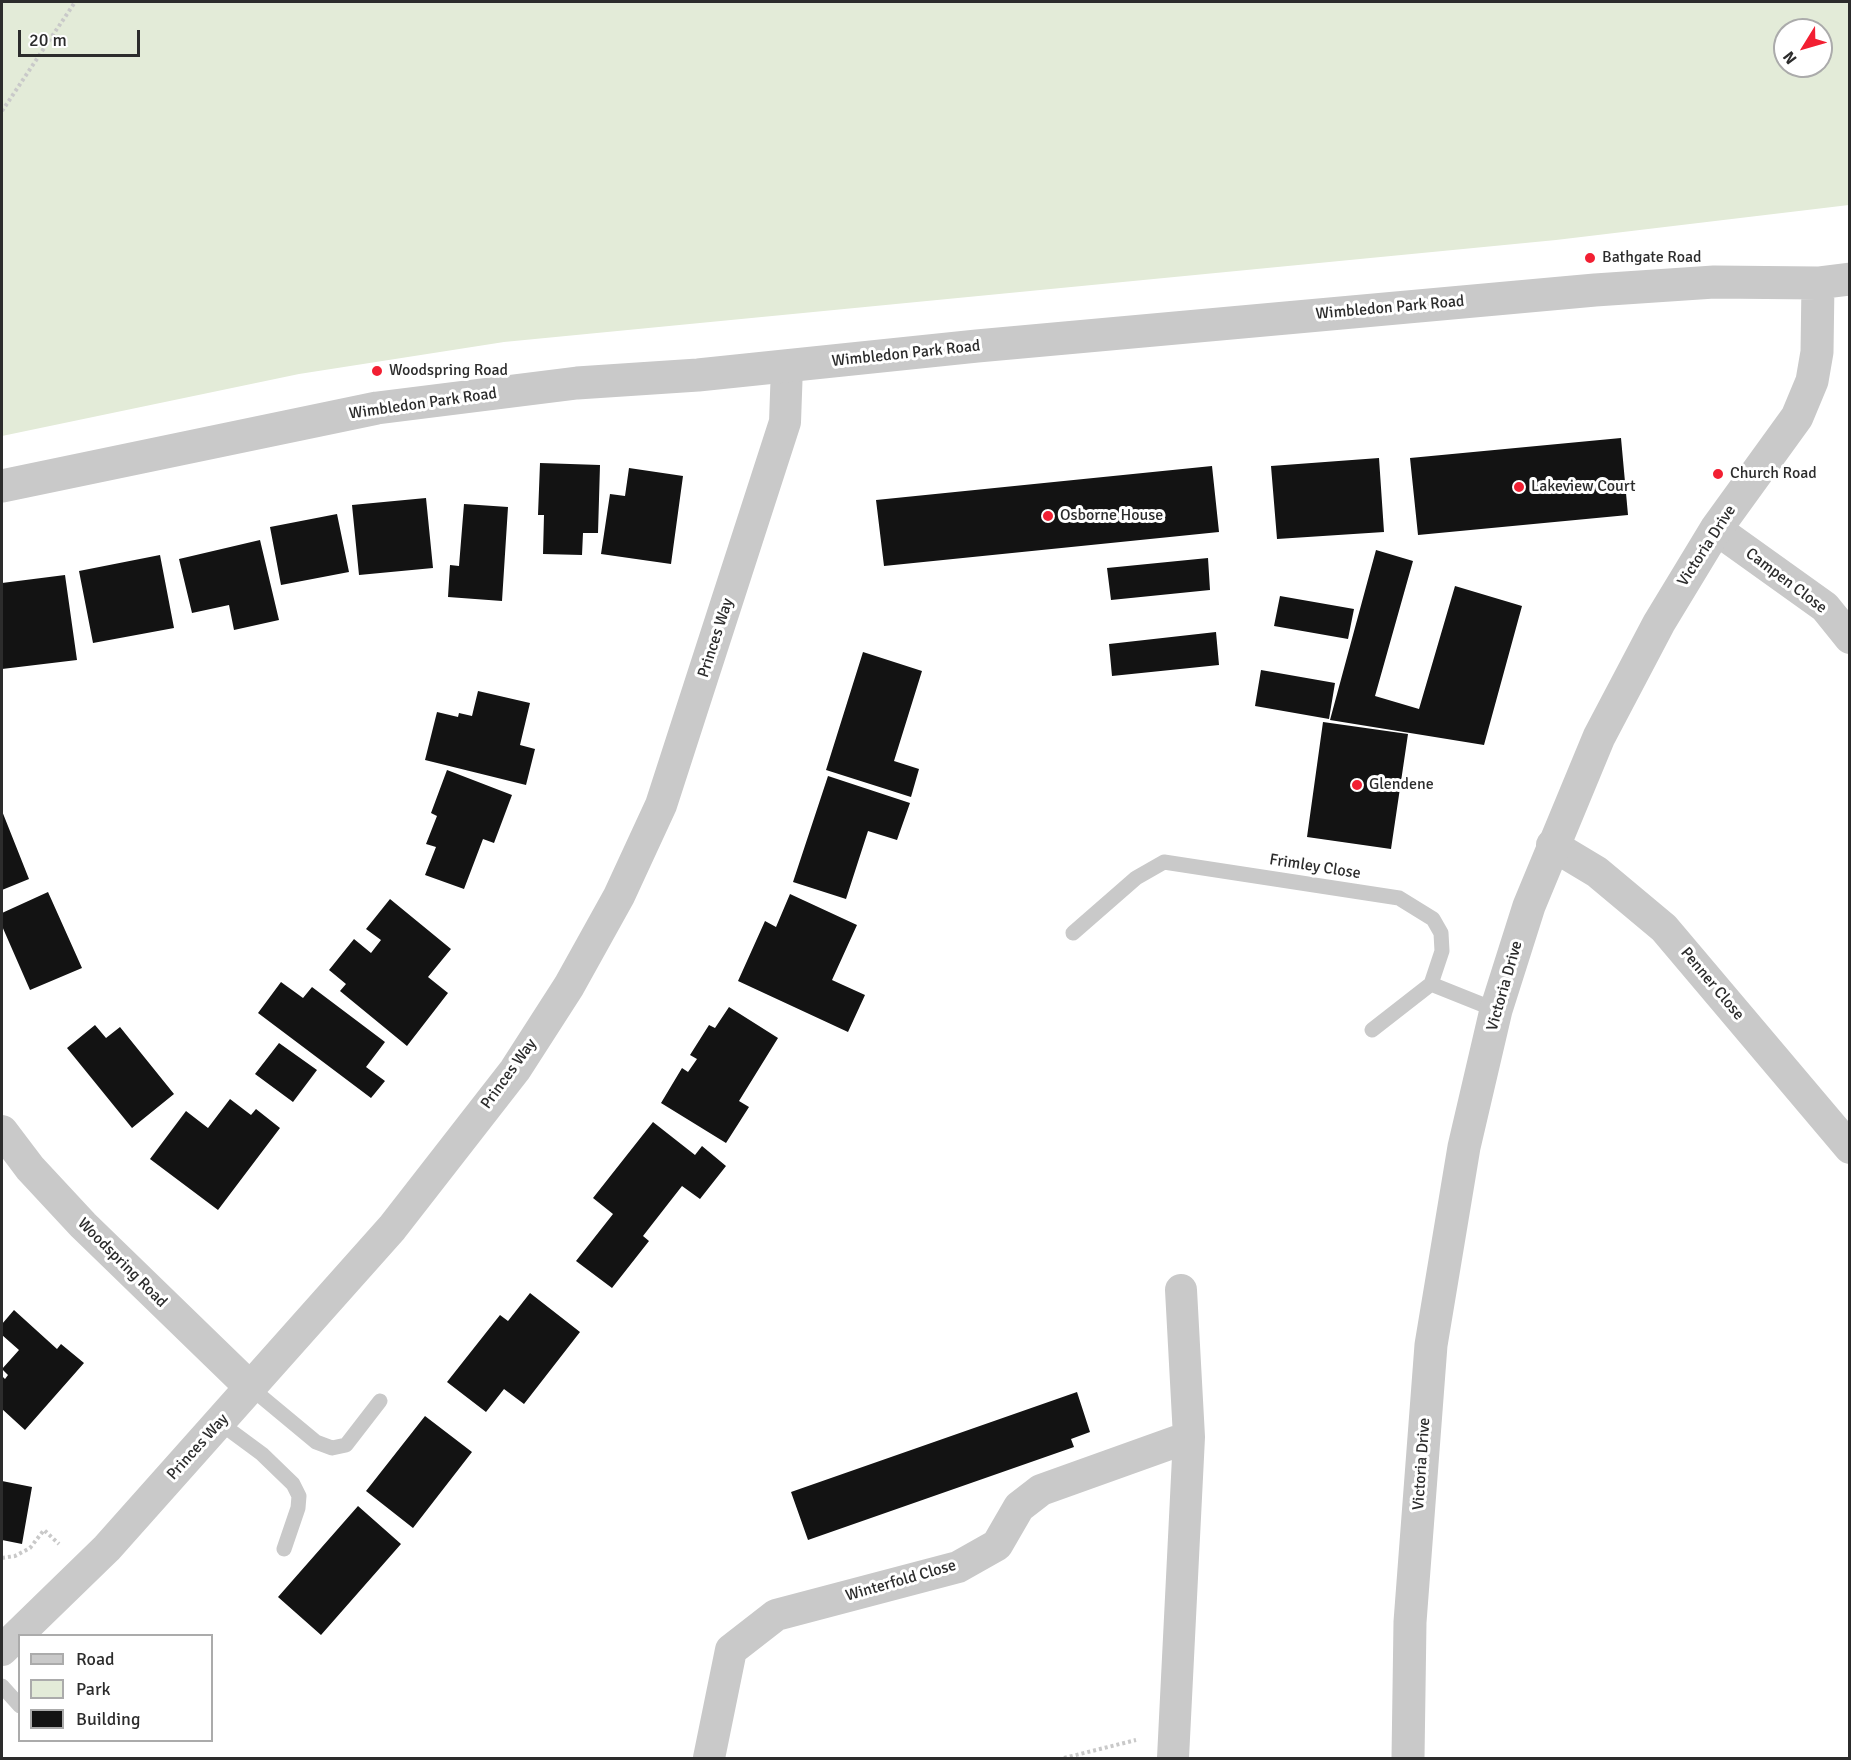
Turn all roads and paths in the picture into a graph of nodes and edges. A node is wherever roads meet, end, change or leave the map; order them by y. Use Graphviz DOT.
graph roads {
  1 [pos="75,2"];
  2 [pos="2,111"];
  3 [pos="1834,281"];
  4 [pos="788,366"];
  5 [pos="2,486"];
  6 [pos="1716,529"];
  7 [pos="1850,638"];
  8 [pos="1552,845"];
  9 [pos="1073,933"];
  10 [pos="1431,984"];
  11 [pos="1496,1010"];
  12 [pos="1372,1030"];
  13 [pos="2,1131"];
  14 [pos="1850,1148"];
  15 [pos="1181,1290"];
  16 [pos="251,1388"];
  17 [pos="380,1401"];
  18 [pos="219,1423"];
  19 [pos="1189,1437"];
  20 [pos="284,1549"];
  21 [pos="2,1558"];
  22 [pos="86,1569"];
  23 [pos="19,1634"];
  24 [pos="18,1635"];
  25 [pos="2,1650"];
  26 [pos="2,1686"];
  27 [pos="18,1704"];
  28 [pos="1174,1744"];
  29 [pos="709,1758"];
  30 [pos="1064,1758"];
  31 [pos="1408,1758"];
  1 -- 2 [label="path"];
  3 -- 4 [label="street, Wimbledon Park Road"];
  3 -- 6 [label="street, Victoria Drive"];
  4 -- 5 [label="street, Wimbledon Park Road"];
  4 -- 16 [label="street, Princes Way"];
  6 -- 7 [label="street, Campen Close"];
  6 -- 8 [label="street, Victoria Drive"];
  8 -- 11 [label="street, Victoria Drive"];
  8 -- 14 [label="street, Penner Close"];
  9 -- 10 [label="lane, Frimley Close"];
  10 -- 11 [label="lane"];
  10 -- 12 [label="lane"];
  11 -- 31 [label="street, Victoria Drive"];
  13 -- 16 [label="street, Woodspring Road"];
  15 -- 19 [label="street"];
  16 -- 17 [label="lane"];
  16 -- 18 [label="street, Princes Way"];
  18 -- 20 [label="lane"];
  18 -- 22 [label="street, Princes Way"];
  19 -- 28 [label="street"];
  19 -- 29 [label="street, Winterfold Close"];
  21 -- 22 [label="path"];
  22 -- 23 [label="street, Princes Way"];
  24 -- 25 [label="street, Princes Way"];
  26 -- 27 [label="lane"];
  28 -- 30 [label="path"];
}
